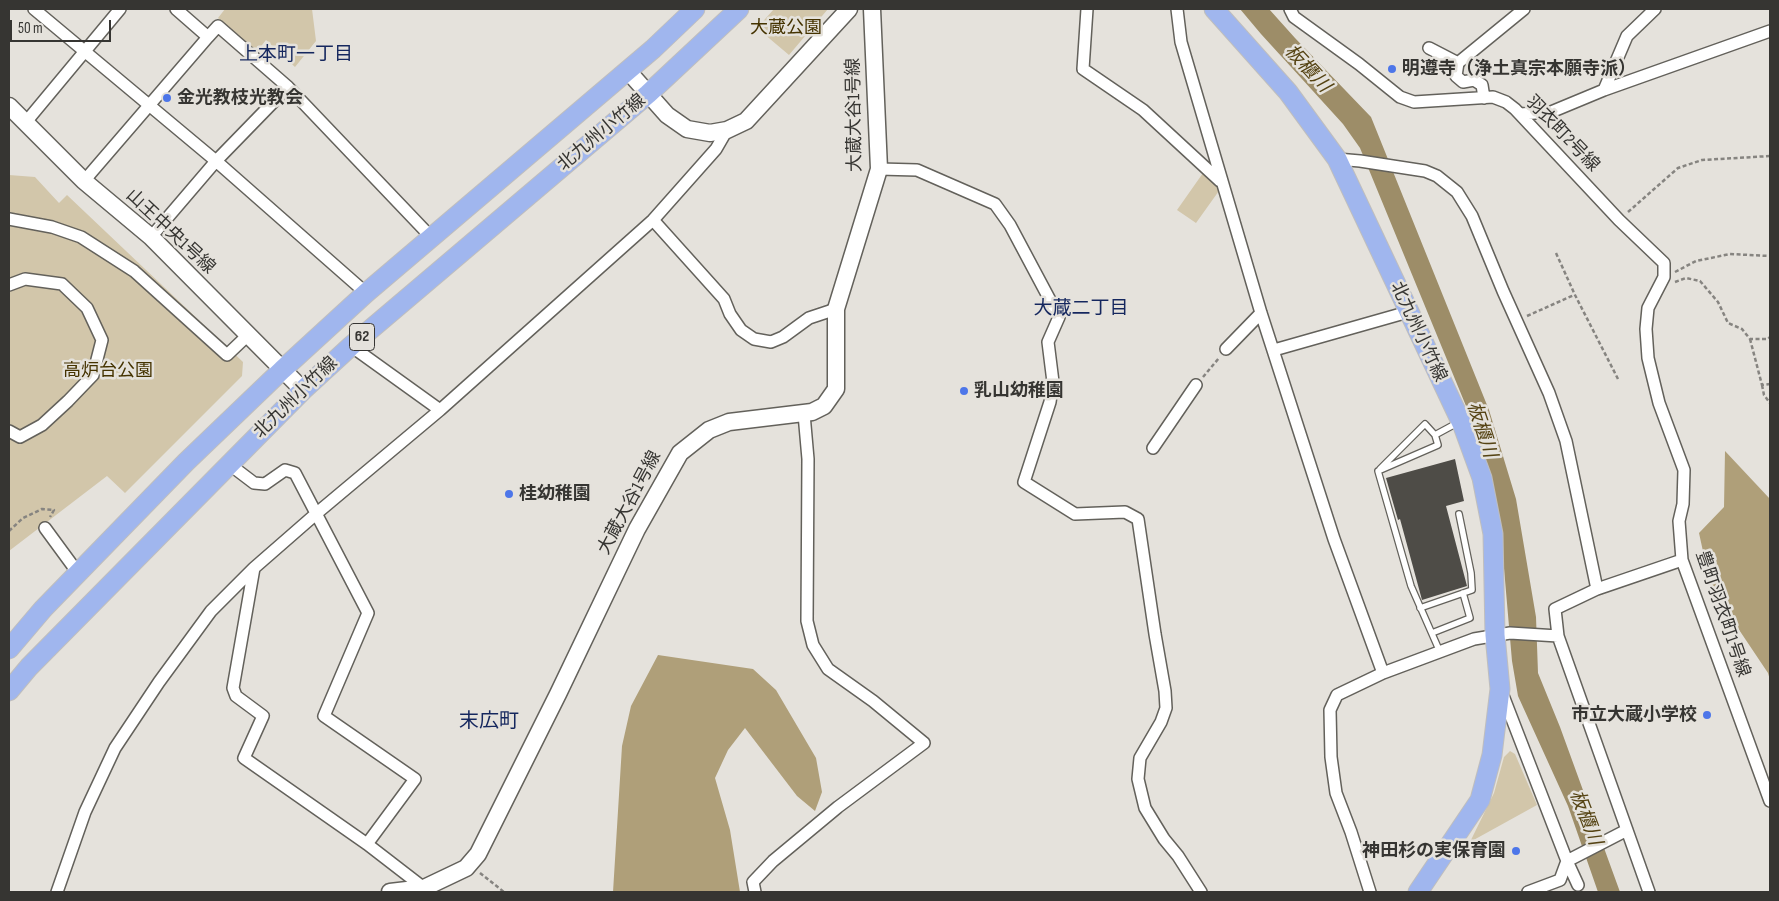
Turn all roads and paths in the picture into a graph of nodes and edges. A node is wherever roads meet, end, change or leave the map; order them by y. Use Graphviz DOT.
graph roads {
  1 [pos="34,9"];
  2 [pos="120,9"];
  3 [pos="176,9"];
  4 [pos="694,9"];
  5 [pos="739,9"];
  6 [pos="849,9"];
  7 [pos="872,9"];
  8 [pos="1087,9"];
  9 [pos="1177,9"];
  10 [pos="1214,9"];
  11 [pos="1290,9"];
  12 [pos="1524,9"];
  13 [pos="1655,9"];
  14 [pos="1770,31"];
  15 [pos="208,37"];
  16 [pos="1429,48"];
  17 [pos="84,51"];
  18 [pos="1458,63"];
  19 [pos="628,71"];
  20 [pos="288,87"];
  21 [pos="1604,90"];
  22 [pos="648,94"];
  23 [pos="1484,98"];
  24 [pos="9,106"];
  25 [pos="150,106"];
  26 [pos="1520,114"];
  27 [pos="26,122"];
  28 [pos="727,130"];
  29 [pos="1770,156"];
  30 [pos="1337,159"];
  31 [pos="216,161"];
  32 [pos="879,169"];
  33 [pos="84,182"];
  34 [pos="1221,182"];
  35 [pos="9,219"];
  36 [pos="653,220"];
  37 [pos="1619,220"];
  38 [pos="151,237"];
  39 [pos="432,238"];
  40 [pos="1556,253"];
  41 [pos="1770,256"];
  42 [pos="1664,277"];
  43 [pos="9,285"];
  44 [pos="1657,289"];
  45 [pos="366,293"];
  46 [pos="1575,295"];
  47 [pos="836,309"];
  48 [pos="1408,312"];
  49 [pos="1261,313"];
  50 [pos="1516,321"];
  51 [pos="248,335"];
  52 [pos="1770,337"];
  53 [pos="1750,339"];
  54 [pos="351,346"];
  55 [pos="1226,349"];
  56 [pos="1274,350"];
  57 [pos="282,370"];
  58 [pos="1618,379"];
  59 [pos="1762,384"];
  60 [pos="1770,384"];
  61 [pos="1196,385"];
  62 [pos="303,390"];
  63 [pos="1770,403"];
  64 [pos="440,410"];
  65 [pos="804,414"];
  66 [pos="1461,421"];
  67 [pos="9,431"];
  68 [pos="1435,435"];
  69 [pos="1153,448"];
  70 [pos="229,464"];
  71 [pos="1378,471"];
  72 [pos="317,513"];
  73 [pos="1459,514"];
  74 [pos="44,528"];
  75 [pos="9,531"];
  76 [pos="1682,560"];
  77 [pos="254,568"];
  78 [pos="78,573"];
  79 [pos="1596,589"];
  80 [pos="1463,593"];
  81 [pos="1420,608"];
  82 [pos="1432,633"];
  83 [pos="1502,634"];
  84 [pos="1558,636"];
  85 [pos="9,649"];
  86 [pos="1440,652"];
  87 [pos="1384,672"];
  88 [pos="1500,689"];
  89 [pos="9,691"];
  90 [pos="1770,801"];
  91 [pos="1627,830"];
  92 [pos="367,844"];
  93 [pos="1571,858"];
  94 [pos="466,868"];
  95 [pos="1578,884"];
  96 [pos="424,888"];
  97 [pos="1534,891"];
  98 [pos="57,892"];
  99 [pos="390,892"];
  100 [pos="504,892"];
  101 [pos="755,892"];
  102 [pos="1201,892"];
  103 [pos="1370,892"];
  104 [pos="1418,892"];
  105 [pos="1649,892"];
  1 -- 17 [label="street"];
  2 -- 17 [label="street"];
  3 -- 15 [label="street"];
  4 -- 19 [label="main road, 北九州小竹線 / 62"];
  5 -- 22 [label="main road, 北九州小竹線 / 62"];
  6 -- 28 [label="street"];
  7 -- 32 [label="street, 大蔵大谷1号線"];
  8 -- 34 [label="street"];
  9 -- 34 [label="street"];
  10 -- 30 [label="main road, 北九州小竹線"];
  11 -- 23 [label="street, 羽衣町2号線"];
  12 -- 18 [label="street"];
  13 -- 21 [label="street"];
  14 -- 21 [label="street"];
  15 -- 20 [label="street"];
  15 -- 25 [label="street"];
  16 -- 18 [label="street"];
  17 -- 25 [label="street"];
  17 -- 27 [label="street"];
  18 -- 23 [label="street"];
  19 -- 22 [label="street"];
  19 -- 39 [label="main road, 北九州小竹線 / 62"];
  20 -- 31 [label="street"];
  20 -- 39 [label="street"];
  21 -- 26 [label="street"];
  22 -- 28 [label="street"];
  22 -- 54 [label="main road, 北九州小竹線 / 62"];
  23 -- 26 [label="street, 羽衣町2号線"];
  24 -- 27 [label="street, 山王中央1号線"];
  25 -- 31 [label="street"];
  25 -- 33 [label="street"];
  26 -- 37 [label="street, 羽衣町2号線"];
  27 -- 33 [label="street, 山王中央1号線"];
  28 -- 36 [label="street"];
  29 -- 37 [label="path"];
  30 -- 48 [label="main road, 北九州小竹線"];
  30 -- 50 [label="street"];
  31 -- 38 [label="street"];
  31 -- 45 [label="street"];
  32 -- 47 [label="street, 大蔵大谷1号線"];
  32 -- 102 [label="street"];
  33 -- 38 [label="street, 山王中央1号線"];
  34 -- 49 [label="street"];
  35 -- 51 [label="street"];
  36 -- 47 [label="street"];
  36 -- 64 [label="street"];
  37 -- 42 [label="street"];
  38 -- 51 [label="street, 山王中央1号線"];
  39 -- 45 [label="main road, 北九州小竹線 / 62"];
  40 -- 46 [label="path"];
  41 -- 42 [label="path"];
  42 -- 44 [label="street, 豊町羽衣町1号線"];
  43 -- 67 [label="street"];
  44 -- 53 [label="path"];
  44 -- 76 [label="street, 豊町羽衣町1号線"];
  45 -- 57 [label="main road, 北九州小竹線 / 62"];
  46 -- 50 [label="path"];
  46 -- 58 [label="path"];
  47 -- 65 [label="street, 大蔵大谷1号線"];
  48 -- 56 [label="street"];
  48 -- 66 [label="main road, 北九州小竹線"];
  49 -- 55 [label="street"];
  49 -- 56 [label="street"];
  50 -- 79 [label="street"];
  51 -- 57 [label="street, 山王中央1号線"];
  52 -- 53 [label="path"];
  53 -- 59 [label="path"];
  54 -- 62 [label="main road, 北九州小竹線 / 62"];
  54 -- 64 [label="street"];
  55 -- 61 [label="path"];
  56 -- 87 [label="street"];
  57 -- 62 [label="street, 山王中央1号線"];
  57 -- 78 [label="main road, 北九州小竹線 / 62"];
  59 -- 60 [label="path"];
  59 -- 63 [label="path"];
  61 -- 69 [label="street"];
  62 -- 70 [label="main road, 北九州小竹線 / 62"];
  64 -- 72 [label="street"];
  65 -- 94 [label="street, 大蔵大谷1号線"];
  65 -- 101 [label="street"];
  66 -- 68 [label="lane"];
  66 -- 83 [label="main road, 北九州小竹線"];
  68 -- 71 [label="lane"];
  68 -- 71 [label="lane"];
  70 -- 72 [label="street"];
  70 -- 89 [label="main road, 北九州小竹線 / 62"];
  71 -- 81 [label="lane"];
  72 -- 77 [label="street"];
  72 -- 92 [label="street"];
  73 -- 80 [label="lane"];
  74 -- 75 [label="path"];
  74 -- 78 [label="street"];
  76 -- 79 [label="street"];
  76 -- 90 [label="street, 豊町羽衣町1号線"];
  77 -- 92 [label="street"];
  77 -- 98 [label="street"];
  78 -- 85 [label="main road, 北九州小竹線 / 62"];
  79 -- 84 [label="street"];
  80 -- 81 [label="lane"];
  80 -- 82 [label="lane"];
  81 -- 82 [label="lane"];
  82 -- 86 [label="lane"];
  83 -- 84 [label="street"];
  83 -- 86 [label="street"];
  83 -- 88 [label="main road, 北九州小竹線"];
  84 -- 91 [label="street"];
  86 -- 87 [label="street"];
  87 -- 103 [label="street"];
  88 -- 93 [label="street"];
  88 -- 104 [label="main road, 北九州小竹線"];
  91 -- 93 [label="street"];
  91 -- 105 [label="street"];
  92 -- 96 [label="street"];
  93 -- 95 [label="street"];
  93 -- 97 [label="street"];
  94 -- 96 [label="street, 大蔵大谷1号線"];
  94 -- 100 [label="path"];
  96 -- 99 [label="street, 大蔵大谷1号線"];
}
